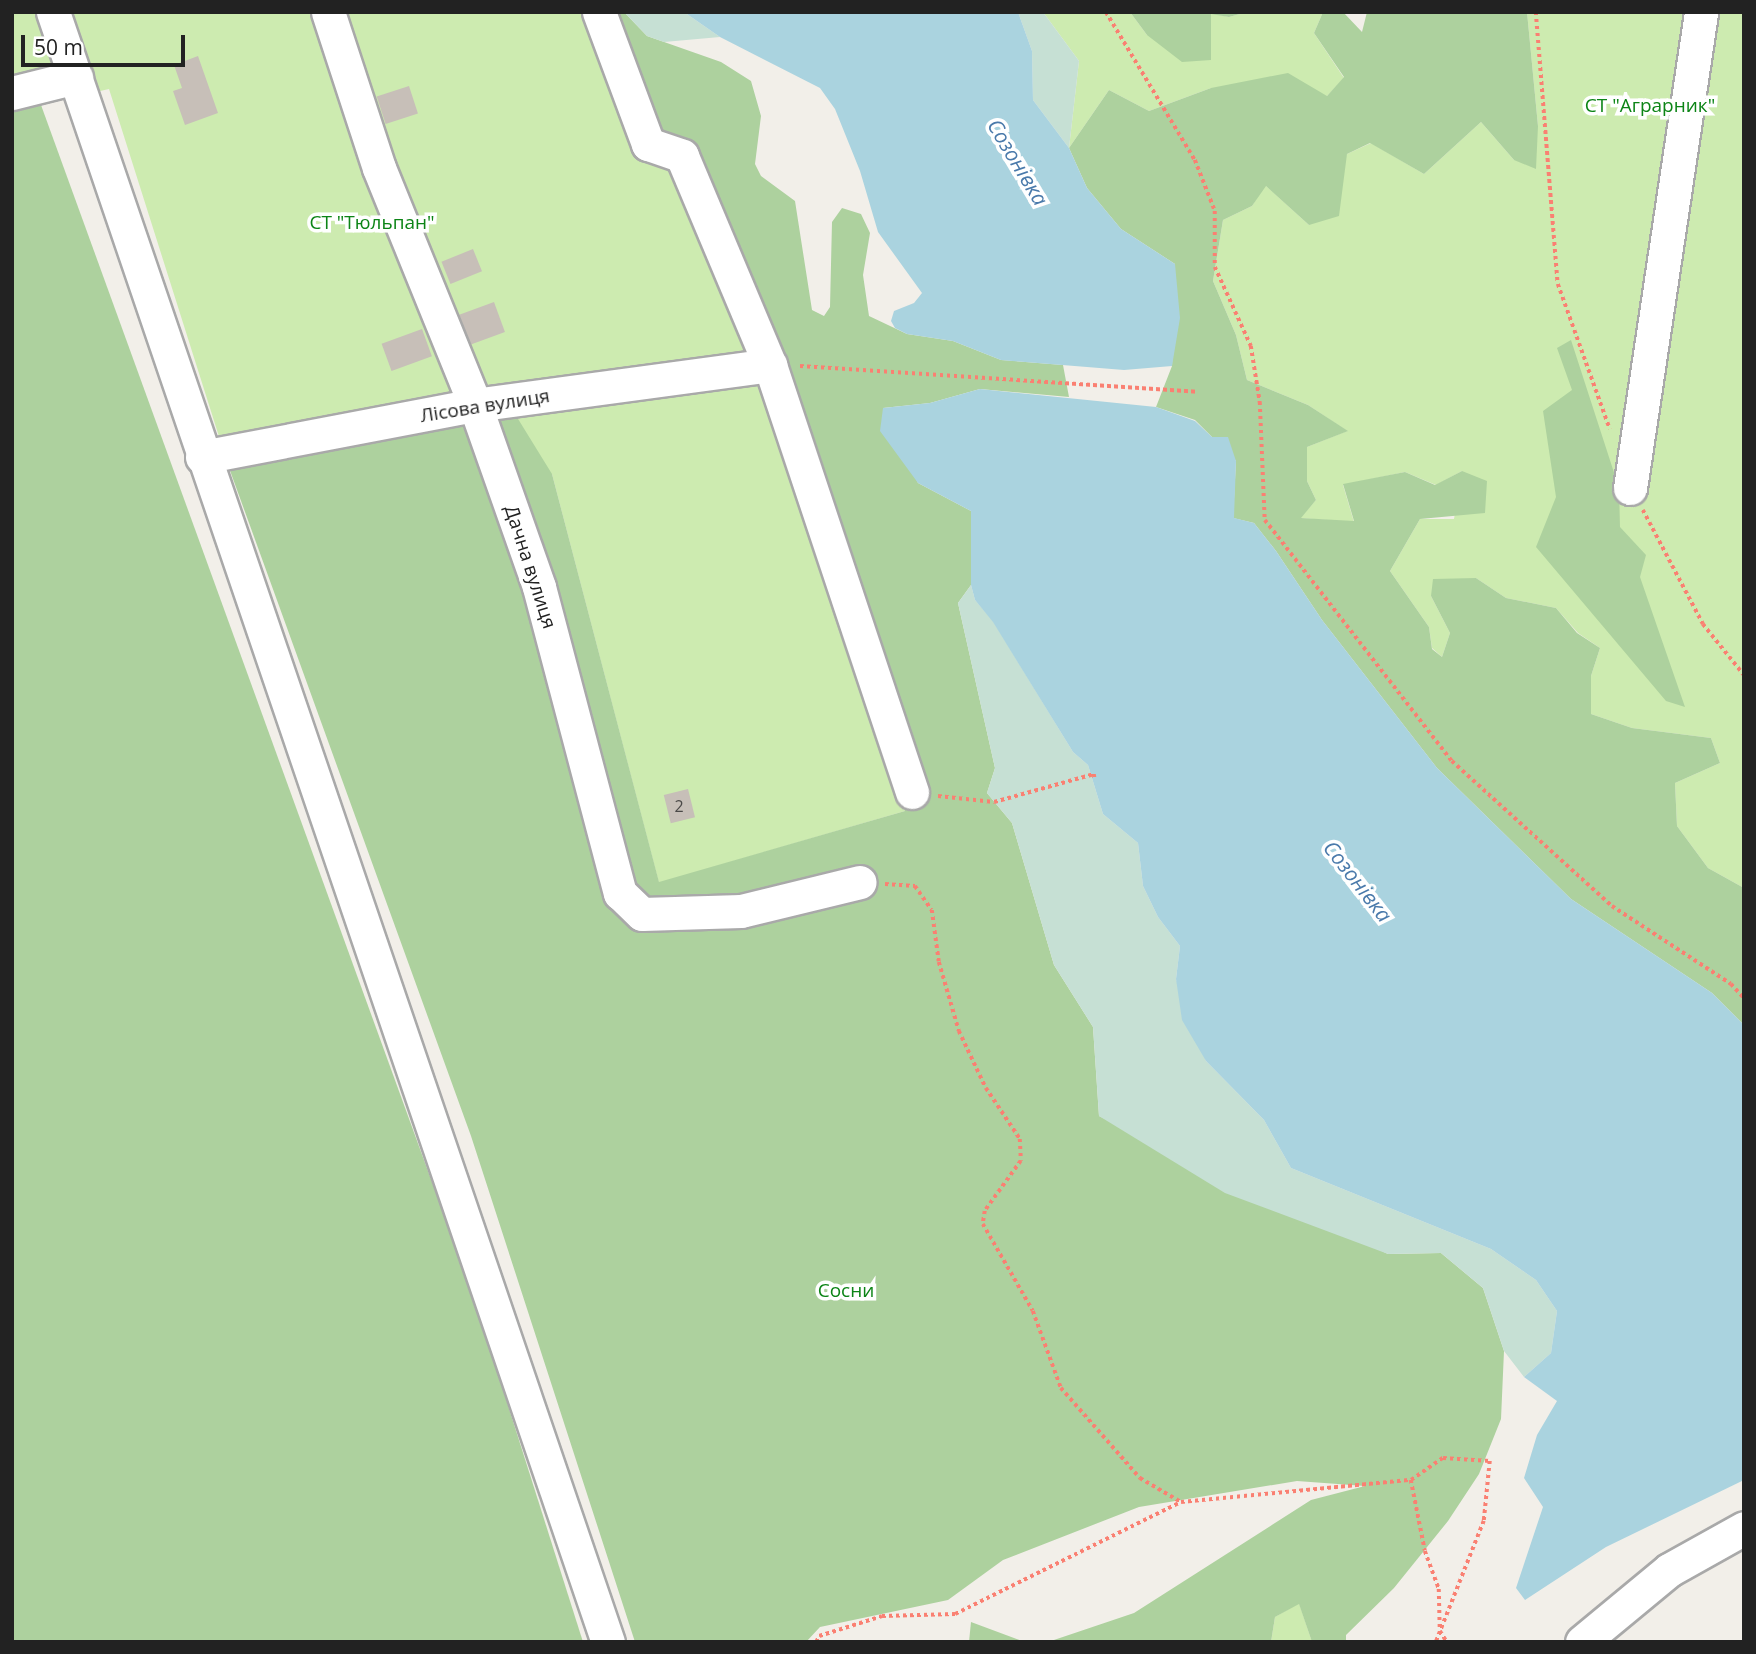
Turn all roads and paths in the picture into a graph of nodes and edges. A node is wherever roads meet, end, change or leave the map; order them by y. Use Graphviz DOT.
graph roads {
  1 [pos="53,12"];
  2 [pos="328,12"];
  3 [pos="599,12"];
  4 [pos="1106,12"];
  5 [pos="1536,12"];
  6 [pos="1701,12"];
  7 [pos="76,77"];
  8 [pos="12,93"];
  9 [pos="769,365"];
  10 [pos="1197,392"];
  11 [pos="475,405"];
  12 [pos="1612,437"];
  13 [pos="202,457"];
  14 [pos="1630,488"];
  15 [pos="1744,675"];
  16 [pos="1095,780"];
  17 [pos="912,792"];
  18 [pos="860,882"];
  19 [pos="1744,998"];
  20 [pos="1411,1480"];
  21 [pos="1181,1502"];
  22 [pos="1744,1528"];
  23 [pos="1440,1631"];
  24 [pos="608,1642"];
  25 [pos="816,1642"];
  26 [pos="1436,1642"];
  27 [pos="1447,1642"];
  28 [pos="1582,1642"];
  1 -- 7 [label="street"];
  2 -- 11 [label="street, Дачна вулиця"];
  3 -- 9 [label="street"];
  4 -- 19 [label="path"];
  5 -- 12 [label="path"];
  6 -- 14 [label="street"];
  7 -- 8 [label="street"];
  7 -- 13 [label="street"];
  9 -- 10 [label="path"];
  9 -- 11 [label="street, Лісова вулиця"];
  9 -- 17 [label="street"];
  11 -- 13 [label="street, Лісова вулиця"];
  11 -- 18 [label="street, Дачна вулиця"];
  13 -- 24 [label="street"];
  14 -- 15 [label="path"];
  16 -- 17 [label="path"];
  18 -- 21 [label="path"];
  20 -- 21 [label="path"];
  20 -- 23 [label="path"];
  20 -- 23 [label="path"];
  21 -- 25 [label="path"];
  22 -- 28 [label="street"];
  23 -- 26 [label="path"];
  23 -- 27 [label="path"];
}
